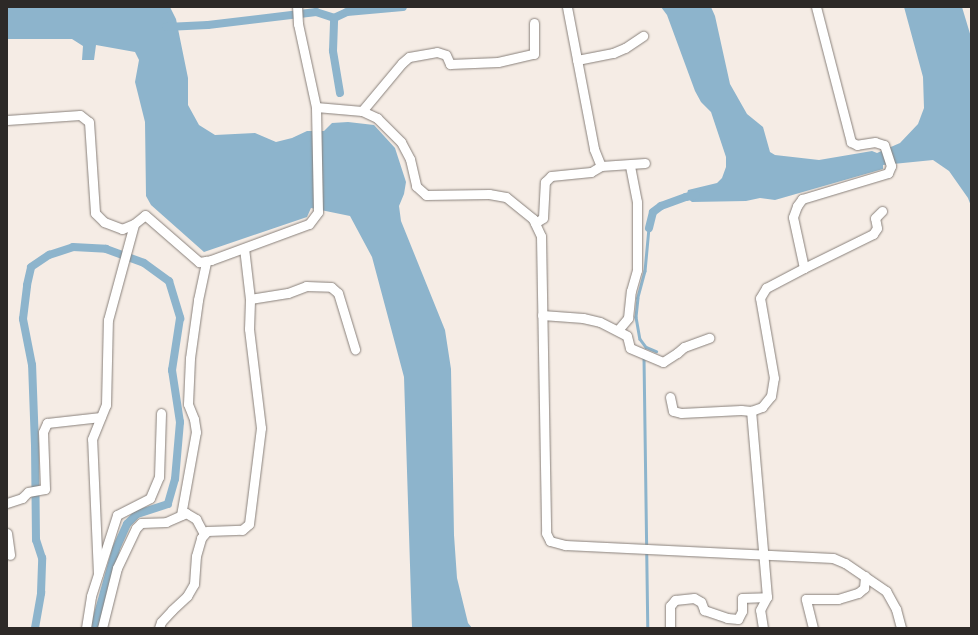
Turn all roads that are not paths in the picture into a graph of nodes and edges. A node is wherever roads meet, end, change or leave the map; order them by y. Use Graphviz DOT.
graph roads {
  1 [pos="297,7"];
  2 [pos="567,7"];
  3 [pos="816,7"];
  4 [pos="534,23"];
  5 [pos="643,36"];
  6 [pos="577,60"];
  7 [pos="316,107"];
  8 [pos="362,111"];
  9 [pos="7,120"];
  10 [pos="645,163"];
  11 [pos="630,164"];
  12 [pos="601,166"];
  13 [pos="882,211"];
  14 [pos="535,223"];
  15 [pos="134,224"];
  16 [pos="244,248"];
  17 [pos="206,260"];
  18 [pos="804,268"];
  19 [pos="250,298"];
  20 [pos="542,315"];
  21 [pos="618,330"];
  22 [pos="709,338"];
  23 [pos="355,349"];
  24 [pos="670,397"];
  25 [pos="751,412"];
  26 [pos="161,413"];
  27 [pos="101,417"];
  28 [pos="7,503"];
  29 [pos="181,515"];
  30 [pos="7,532"];
  31 [pos="204,534"];
  32 [pos="763,555"];
  33 [pos="10,556"];
  34 [pos="98,574"];
  35 [pos="865,576"];
  36 [pos="767,597"];
  37 [pos="86,628"];
  38 [pos="102,628"];
  39 [pos="158,628"];
  40 [pos="670,628"];
  41 [pos="762,628"];
  42 [pos="813,628"];
  43 [pos="901,628"];
  1 -- 7 [label="street"];
  2 -- 6 [label="street"];
  3 -- 18 [label="street"];
  4 -- 8 [label="street"];
  5 -- 6 [label="street"];
  6 -- 12 [label="street"];
  7 -- 8 [label="street"];
  7 -- 16 [label="street"];
  8 -- 14 [label="street"];
  9 -- 15 [label="street"];
  10 -- 11 [label="street"];
  11 -- 12 [label="street"];
  11 -- 21 [label="street"];
  12 -- 14 [label="street"];
  13 -- 18 [label="street"];
  14 -- 20 [label="street"];
  15 -- 17 [label="street"];
  15 -- 27 [label="street"];
  16 -- 17 [label="street"];
  16 -- 19 [label="street"];
  17 -- 29 [label="street"];
  18 -- 25 [label="street"];
  19 -- 23 [label="street"];
  19 -- 31 [label="street"];
  20 -- 21 [label="street"];
  20 -- 32 [label="street"];
  21 -- 22 [label="street"];
  24 -- 25 [label="street"];
  25 -- 32 [label="street"];
  26 -- 34 [label="street"];
  27 -- 28 [label="street"];
  27 -- 34 [label="street"];
  29 -- 31 [label="street"];
  29 -- 38 [label="street"];
  30 -- 33 [label="street"];
  31 -- 39 [label="street"];
  32 -- 35 [label="street"];
  32 -- 36 [label="street"];
  34 -- 37 [label="street"];
  35 -- 42 [label="street"];
  35 -- 43 [label="street"];
  36 -- 40 [label="street"];
  36 -- 41 [label="street"];
}
